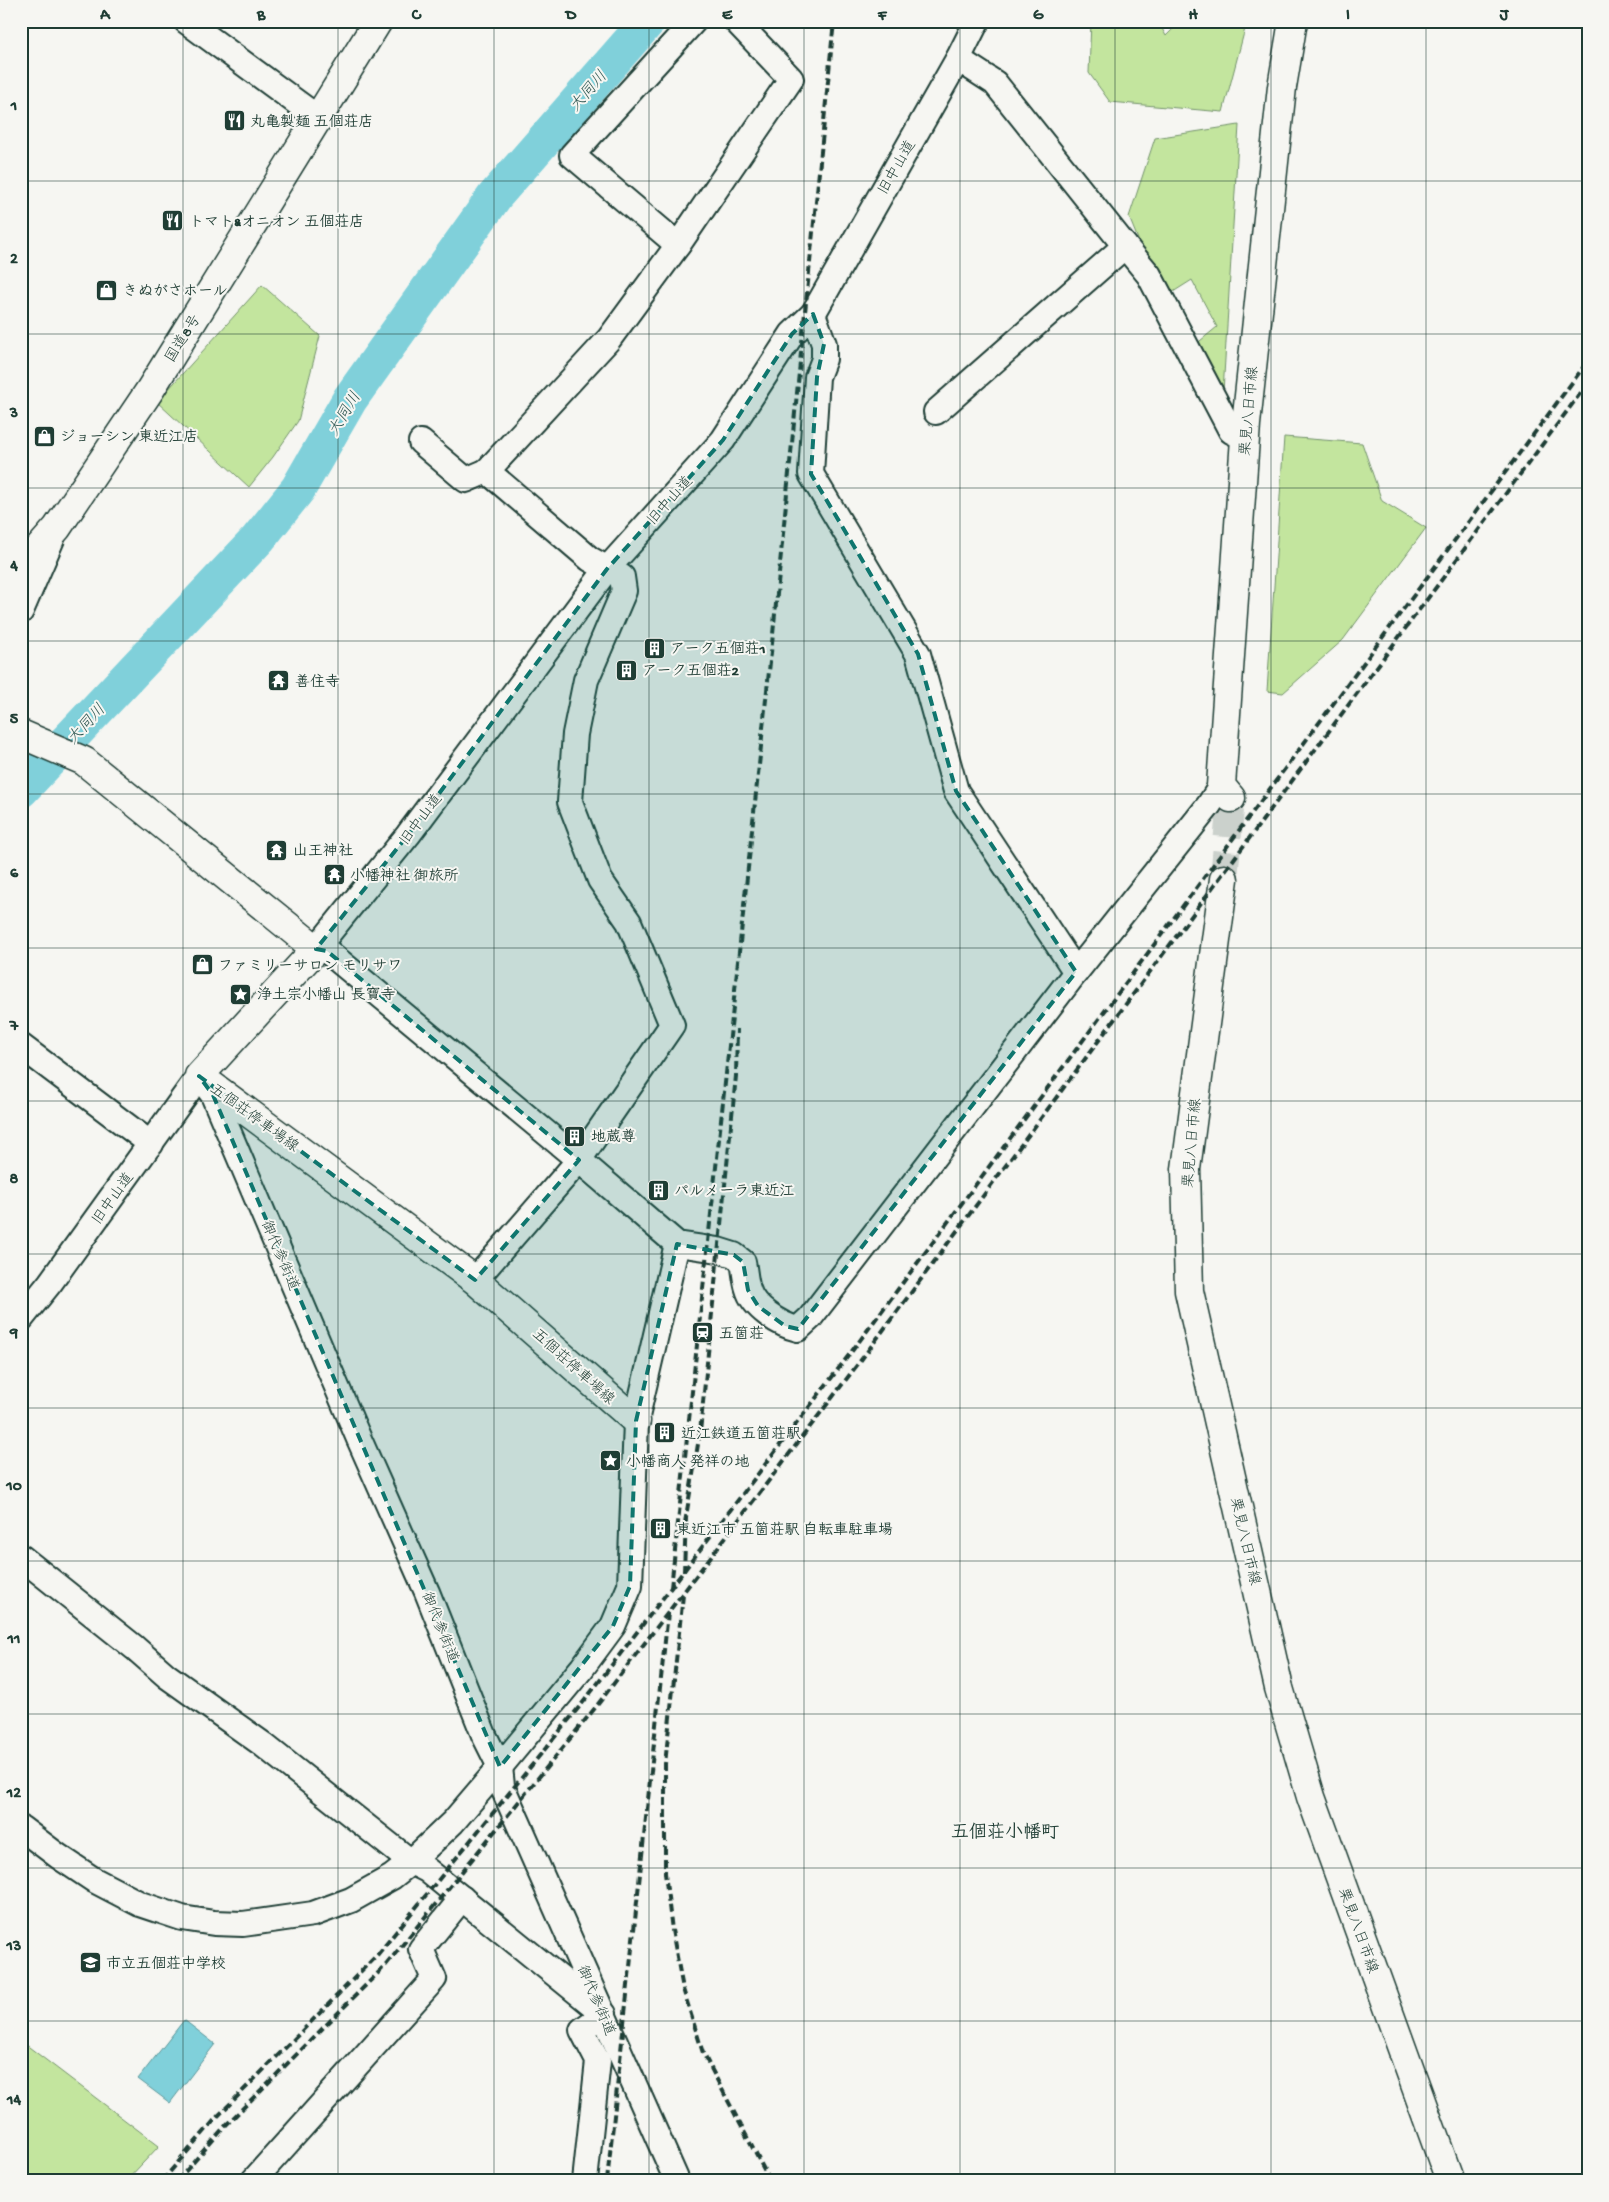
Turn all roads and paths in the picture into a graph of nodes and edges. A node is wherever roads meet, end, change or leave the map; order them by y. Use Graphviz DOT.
graph roads {
  1 [pos="186,21"];
  2 [pos="378,21"];
  3 [pos="694,21"];
  4 [pos="736,21"];
  5 [pos="1293,21"];
  6 [pos="974,23"];
  7 [pos="958,60"];
  8 [pos="318,118"];
  9 [pos="678,245"];
  10 [pos="1125,246"];
  11 [pos="813,314"];
  12 [pos="936,412"];
  13 [pos="1245,438"];
  14 [pos="422,442"];
  15 [pos="487,471"];
  16 [pos="57,528"];
  17 [pos="21,569"];
  18 [pos="606,569"];
  19 [pos="21,611"];
  20 [pos="21,734"];
  21 [pos="1226,792"];
  22 [pos="1224,879"];
  23 [pos="316,949"];
  24 [pos="1076,972"];
  25 [pos="21,1046"];
  26 [pos="199,1076"];
  27 [pos="151,1144"];
  28 [pos="579,1160"];
  29 [pos="676,1244"];
  30 [pos="475,1280"];
  31 [pos="21,1319"];
  32 [pos="636,1421"];
  33 [pos="21,1557"];
  34 [pos="500,1767"];
  35 [pos="21,1828"];
  36 [pos="411,1862"];
  37 [pos="462,1898"];
  38 [pos="604,2014"];
  39 [pos="253,2181"];
  40 [pos="585,2181"];
  41 [pos="677,2181"];
  42 [pos="1450,2181"];
  1 -- 8 [label="street"];
  2 -- 8 [label="main road, 国道8号"];
  3 -- 9 [label="street"];
  4 -- 9 [label="street"];
  5 -- 13 [label="main road, 栗見八日市線"];
  6 -- 7 [label="street, 旧中山道"];
  7 -- 10 [label="street"];
  7 -- 11 [label="street, 旧中山道"];
  8 -- 16 [label="main road, 国道8号"];
  9 -- 15 [label="street"];
  10 -- 12 [label="street"];
  10 -- 13 [label="street"];
  11 -- 18 [label="street, 旧中山道"];
  11 -- 24 [label="street"];
  13 -- 21 [label="main road, 栗見八日市線"];
  14 -- 15 [label="street"];
  15 -- 18 [label="street"];
  16 -- 17 [label="main road, 国道8号"];
  16 -- 19 [label="street"];
  18 -- 23 [label="street, 旧中山道"];
  18 -- 28 [label="street"];
  20 -- 23 [label="main road"];
  21 -- 24 [label="street"];
  22 -- 42 [label="main road, 栗見八日市線"];
  23 -- 26 [label="main road, 五個荘停車場線"];
  23 -- 28 [label="street"];
  24 -- 29 [label="street"];
  25 -- 27 [label="street"];
  26 -- 27 [label="street, 旧中山道"];
  26 -- 30 [label="main road, 五個荘停車場線"];
  26 -- 34 [label="street, 御代参街道"];
  27 -- 31 [label="street, 旧中山道"];
  28 -- 29 [label="street"];
  28 -- 30 [label="street"];
  29 -- 32 [label="street"];
  30 -- 32 [label="main road, 五個荘停車場線"];
  32 -- 34 [label="street"];
  33 -- 36 [label="street"];
  34 -- 36 [label="street"];
  34 -- 38 [label="street, 御代参街道"];
  35 -- 36 [label="street"];
  36 -- 37 [label="street"];
  37 -- 38 [label="street"];
  37 -- 39 [label="street"];
  38 -- 40 [label="street"];
  38 -- 41 [label="street, 御代参街道"];
}
